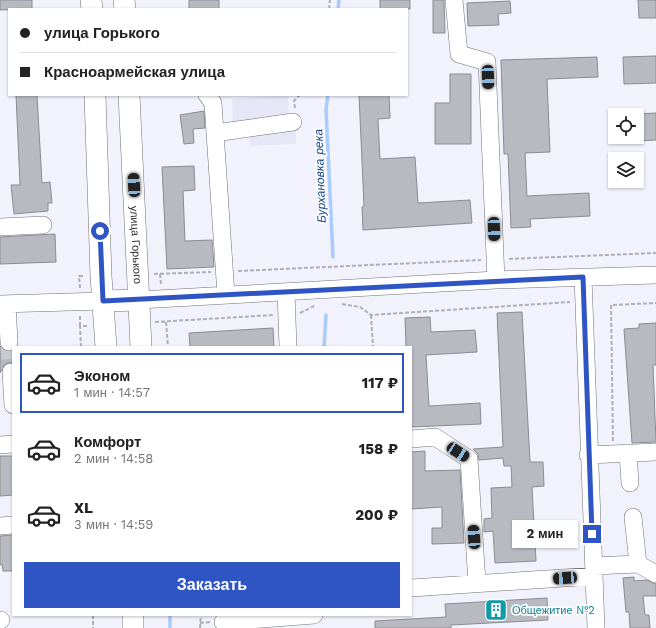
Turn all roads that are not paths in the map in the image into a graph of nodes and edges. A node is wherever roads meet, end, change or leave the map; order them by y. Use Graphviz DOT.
graph roads {
  1 [pos="454,0"];
  2 [pos="95,96"];
  3 [pos="129,96"];
  4 [pos="208,96"];
  5 [pos="292,122"];
  6 [pos="215,133"];
  7 [pos="42,225"];
  8 [pos="0,226"];
  9 [pos="656,275"];
  10 [pos="583,277"];
  11 [pos="496,280"];
  12 [pos="286,292"];
  13 [pos="226,295"];
  14 [pos="139,300"];
  15 [pos="103,301"];
  16 [pos="4,304"];
  17 [pos="9,342"];
  18 [pos="106,346"];
  19 [pos="141,346"];
  20 [pos="288,346"];
  21 [pos="8,380"];
  22 [pos="12,400"];
  23 [pos="412,439"];
  24 [pos="12,444"];
  25 [pos="0,445"];
  26 [pos="656,452"];
  27 [pos="620,454"];
  28 [pos="588,455"];
  29 [pos="630,483"];
  30 [pos="633,517"];
  31 [pos="12,525"];
  32 [pos="0,526"];
  33 [pos="638,564"];
  34 [pos="594,571"];
  35 [pos="656,574"];
  36 [pos="477,584"];
  37 [pos="412,588"];
  38 [pos="132,616"];
  39 [pos="301,616"];
  40 [pos="223,622"];
  41 [pos="133,628"];
  42 [pos="596,628"];
  1 -- 11 [label="street"];
  2 -- 15 [label="main road"];
  3 -- 14 [label="main road, улица Горького"];
  4 -- 6 [label="street"];
  5 -- 6 [label="street"];
  6 -- 13 [label="street"];
  7 -- 8 [label="street"];
  9 -- 10 [label="street"];
  10 -- 11 [label="street"];
  10 -- 28 [label="street"];
  11 -- 12 [label="street"];
  12 -- 13 [label="street"];
  12 -- 20 [label="street"];
  13 -- 14 [label="street"];
  14 -- 15 [label="main road"];
  14 -- 19 [label="main road, улица Горького"];
  15 -- 16 [label="street"];
  15 -- 18 [label="main road"];
  16 -- 17 [label="street"];
  21 -- 22 [label="street"];
  23 -- 36 [label="street"];
  24 -- 25 [label="street"];
  26 -- 27 [label="street"];
  27 -- 28 [label="street"];
  27 -- 29 [label="street"];
  28 -- 34 [label="street"];
  30 -- 33 [label="street"];
  31 -- 32 [label="street"];
  33 -- 34 [label="street"];
  33 -- 35 [label="street"];
  34 -- 36 [label="street"];
  34 -- 42 [label="street"];
  36 -- 37 [label="street"];
  38 -- 41 [label="main road"];
  39 -- 40 [label="street"];
}
